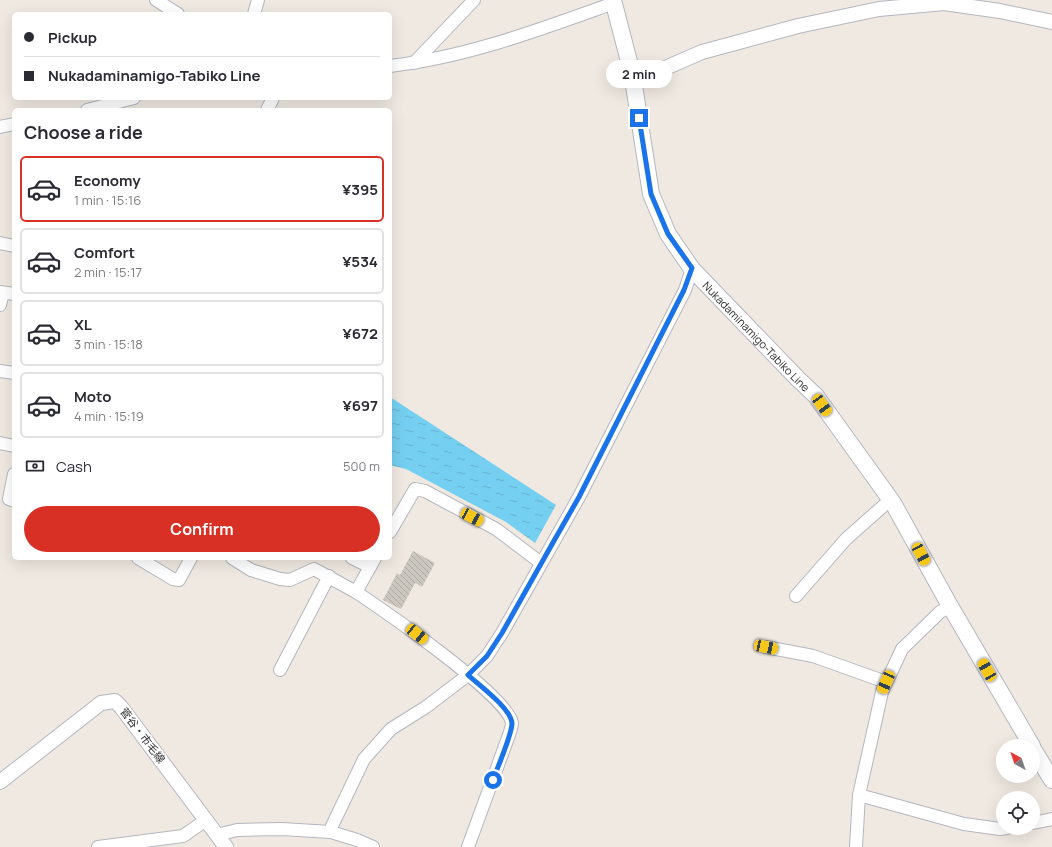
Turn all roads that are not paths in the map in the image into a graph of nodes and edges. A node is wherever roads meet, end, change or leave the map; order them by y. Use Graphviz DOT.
graph roads {
  1 [pos="156,0"];
  2 [pos="258,0"];
  3 [pos="474,0"];
  4 [pos="940,1"];
  5 [pos="614,2"];
  6 [pos="878,5"];
  7 [pos="175,12"];
  8 [pos="255,12"];
  9 [pos="1052,22"];
  10 [pos="414,63"];
  11 [pos="392,66"];
  12 [pos="632,73"];
  13 [pos="126,100"];
  14 [pos="95,108"];
  15 [pos="12,125"];
  16 [pos="0,128"];
  17 [pos="0,243"];
  18 [pos="12,246"];
  19 [pos="692,268"];
  20 [pos="6,293"];
  21 [pos="0,305"];
  22 [pos="0,371"];
  23 [pos="12,374"];
  24 [pos="0,443"];
  25 [pos="12,446"];
  26 [pos="12,484"];
  27 [pos="12,500"];
  28 [pos="890,500"];
  29 [pos="394,516"];
  30 [pos="141,560"];
  31 [pos="190,560"];
  32 [pos="235,560"];
  33 [pos="362,560"];
  34 [pos="372,562"];
  35 [pos="541,563"];
  36 [pos="330,576"];
  37 [pos="356,592"];
  38 [pos="796,596"];
  39 [pos="950,606"];
  40 [pos="766,647"];
  41 [pos="280,670"];
  42 [pos="468,675"];
  43 [pos="886,682"];
  44 [pos="1027,739"];
  45 [pos="1040,760"];
  46 [pos="1052,780"];
  47 [pos="0,782"];
  48 [pos="859,795"];
  49 [pos="1052,819"];
  50 [pos="206,820"];
  51 [pos="1040,822"];
  52 [pos="996,828"];
  53 [pos="331,832"];
  54 [pos="217,834"];
  55 [pos="98,847"];
  56 [pos="226,847"];
  57 [pos="373,847"];
  58 [pos="468,847"];
  59 [pos="856,847"];
  1 -- 7 [label="street"];
  2 -- 8 [label="street"];
  3 -- 10 [label="street"];
  4 -- 6 [label="street"];
  4 -- 9 [label="street"];
  5 -- 10 [label="street"];
  5 -- 12 [label="main road, Nukadaminamigo-Tabiko Line"];
  6 -- 12 [label="street"];
  10 -- 11 [label="street"];
  12 -- 19 [label="main road, Nukadaminamigo-Tabiko Line"];
  13 -- 14 [label="street"];
  15 -- 16 [label="street"];
  17 -- 18 [label="street"];
  19 -- 28 [label="main road, Nukadaminamigo-Tabiko Line"];
  19 -- 35 [label="street"];
  20 -- 21 [label="street"];
  22 -- 23 [label="street"];
  24 -- 25 [label="street"];
  26 -- 27 [label="street"];
  28 -- 38 [label="street"];
  28 -- 39 [label="main road, Nukadaminamigo-Tabiko Line"];
  29 -- 35 [label="street"];
  30 -- 31 [label="street"];
  32 -- 36 [label="street"];
  33 -- 34 [label="street"];
  34 -- 37 [label="street"];
  35 -- 42 [label="street"];
  36 -- 37 [label="street"];
  36 -- 41 [label="street"];
  37 -- 42 [label="street"];
  39 -- 43 [label="street"];
  39 -- 44 [label="main road, Nukadaminamigo-Tabiko Line"];
  40 -- 43 [label="street"];
  42 -- 53 [label="street"];
  42 -- 58 [label="street"];
  43 -- 48 [label="street"];
  45 -- 46 [label="main road, Nukadaminamigo-Tabiko Line"];
  47 -- 50 [label="street, 菅谷・市毛線"];
  48 -- 52 [label="street"];
  48 -- 59 [label="street"];
  49 -- 51 [label="street"];
  50 -- 54 [label="street, 菅谷・市毛線"];
  50 -- 55 [label="street"];
  53 -- 54 [label="street"];
  53 -- 57 [label="street"];
  54 -- 56 [label="street, 菅谷・市毛線"];
}
